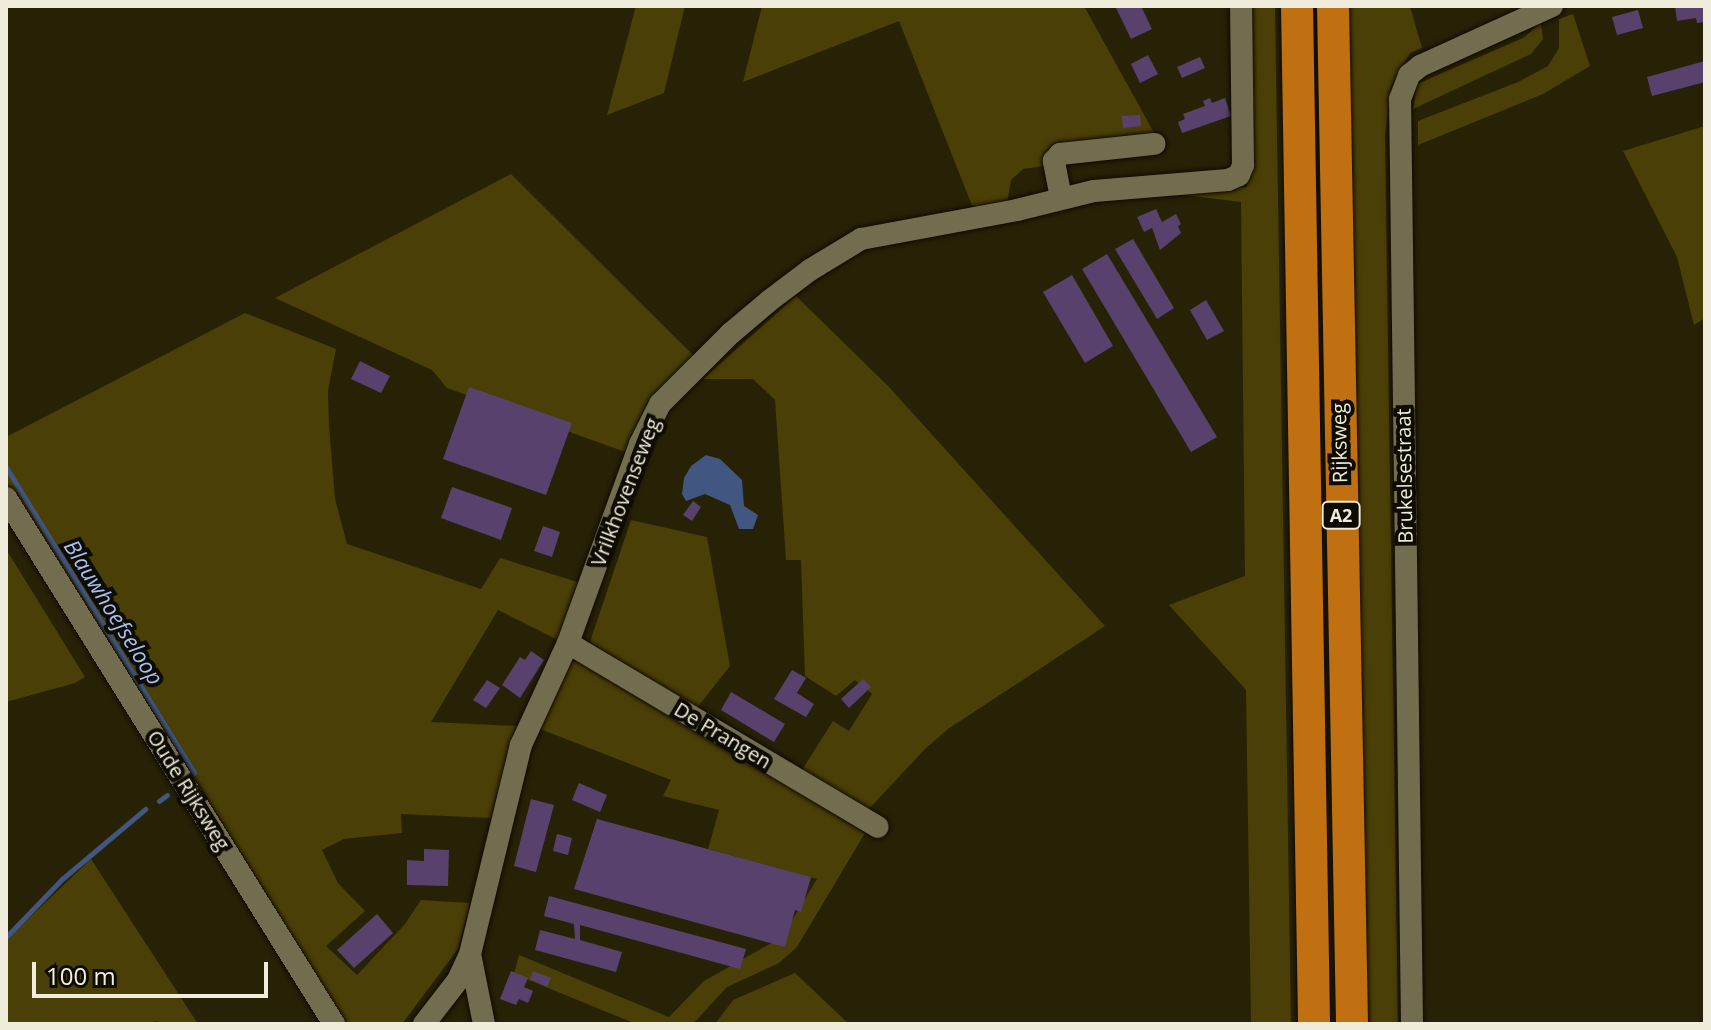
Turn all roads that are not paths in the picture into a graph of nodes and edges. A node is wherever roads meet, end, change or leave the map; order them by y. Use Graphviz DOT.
graph roads {
  1 [pos="1241,6"];
  2 [pos="1297,6"];
  3 [pos="1333,6"];
  4 [pos="1546,9"];
  5 [pos="1154,144"];
  6 [pos="1061,198"];
  7 [pos="6,498"];
  8 [pos="568,643"];
  9 [pos="878,827"];
  10 [pos="470,954"];
  11 [pos="334,1024"];
  12 [pos="424,1024"];
  13 [pos="484,1024"];
  14 [pos="1314,1024"];
  15 [pos="1352,1024"];
  16 [pos="1412,1024"];
  1 -- 6 [label="street, Vrilkhovenseweg"];
  2 -- 14 [label="highway, Rijksweg / A2"];
  3 -- 15 [label="highway, Rijksweg / A2"];
  4 -- 16 [label="street, Brukelsestraat"];
  5 -- 6 [label="street"];
  6 -- 8 [label="street, Vrilkhovenseweg"];
  7 -- 11 [label="street, Oude Rijksweg"];
  8 -- 9 [label="street, De Prangen"];
  8 -- 10 [label="street, Vrilkhovenseweg"];
  10 -- 12 [label="street"];
  10 -- 13 [label="street, Vrilkhovenseweg"];
}
